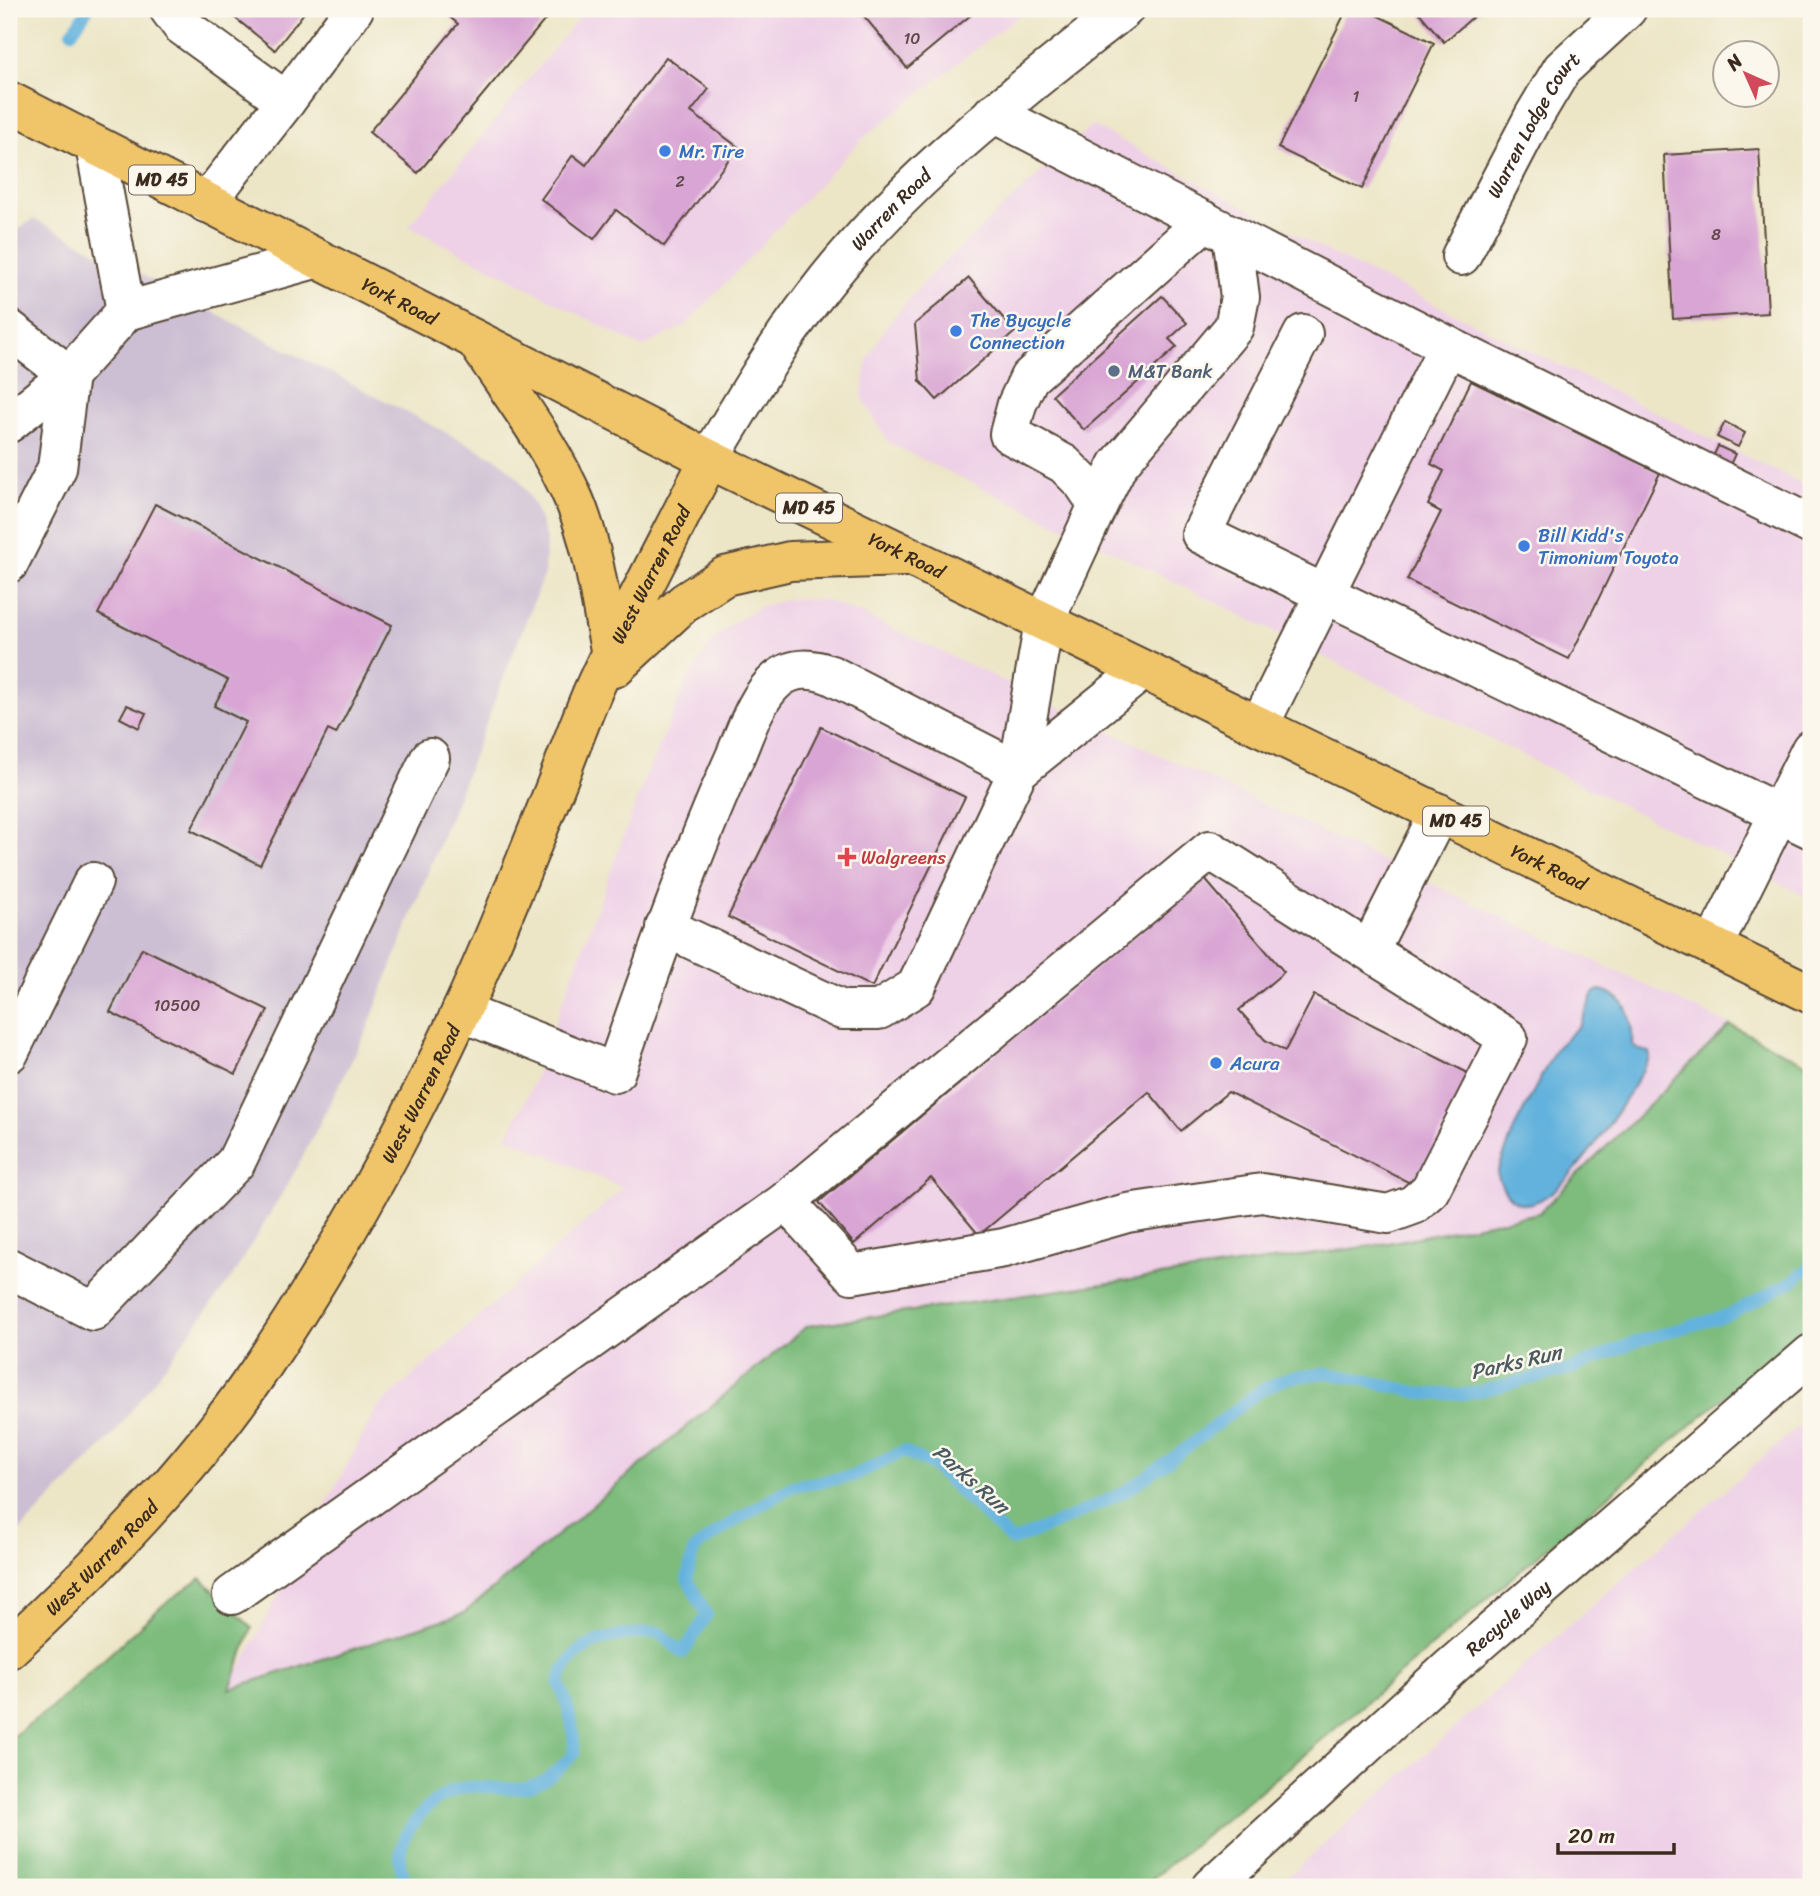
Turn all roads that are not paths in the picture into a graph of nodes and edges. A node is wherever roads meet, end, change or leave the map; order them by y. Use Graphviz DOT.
graph roads {
  1 [pos="169,9"];
  2 [pos="354,9"];
  3 [pos="1124,9"];
  4 [pos="1627,9"];
  5 [pos="9,101"];
  6 [pos="286,101"];
  7 [pos="993,113"];
  8 [pos="95,146"];
  9 [pos="206,203"];
  10 [pos="1219,228"];
  11 [pos="1461,256"];
  12 [pos="315,259"];
  13 [pos="126,311"];
  14 [pos="9,329"];
  15 [pos="1303,334"];
  16 [pos="475,340"];
  17 [pos="1448,346"];
  18 [pos="69,375"];
  19 [pos="9,423"];
  20 [pos="709,459"];
  21 [pos="1098,505"];
  22 [pos="1811,526"];
  23 [pos="909,556"];
  24 [pos="9,563"];
  25 [pos="1324,594"];
  26 [pos="1044,622"];
  27 [pos="603,670"];
  28 [pos="1143,670"];
  29 [pos="1259,726"];
  30 [pos="1811,749"];
  31 [pos="430,758"];
  32 [pos="1018,771"];
  33 [pos="1438,813"];
  34 [pos="1795,821"];
  35 [pos="93,881"];
  36 [pos="665,927"];
  37 [pos="1713,946"];
  38 [pos="1369,951"];
  39 [pos="1811,994"];
  40 [pos="461,1012"];
  41 [pos="9,1054"];
  42 [pos="786,1201"];
  43 [pos="9,1268"];
  44 [pos="1811,1354"];
  45 [pos="232,1595"];
  46 [pos="9,1649"];
  47 [pos="1212,1887"];
  1 -- 6 [label="street"];
  2 -- 6 [label="street"];
  3 -- 7 [label="street, Warren Road"];
  4 -- 11 [label="street, Warren Lodge Court"];
  5 -- 8 [label="main road, York Road / MD 45"];
  6 -- 9 [label="street"];
  7 -- 10 [label="street"];
  7 -- 20 [label="street, Warren Road"];
  8 -- 9 [label="main road, York Road / MD 45"];
  8 -- 13 [label="street"];
  9 -- 12 [label="main road, York Road / MD 45"];
  10 -- 17 [label="street"];
  10 -- 21 [label="street"];
  10 -- 21 [label="street"];
  12 -- 13 [label="street"];
  12 -- 16 [label="main road, York Road / MD 45"];
  13 -- 18 [label="street"];
  14 -- 18 [label="street"];
  15 -- 25 [label="street"];
  16 -- 20 [label="main road, York Road / MD 45"];
  16 -- 27 [label="main road"];
  17 -- 22 [label="street"];
  17 -- 25 [label="street"];
  18 -- 19 [label="street"];
  18 -- 24 [label="street"];
  20 -- 23 [label="main road, York Road / MD 45"];
  20 -- 27 [label="main road, West Warren Road"];
  21 -- 26 [label="street"];
  23 -- 26 [label="main road, York Road / MD 45"];
  23 -- 27 [label="main road"];
  25 -- 29 [label="street"];
  25 -- 34 [label="street"];
  26 -- 28 [label="main road, York Road / MD 45"];
  26 -- 32 [label="street"];
  27 -- 40 [label="main road, West Warren Road"];
  28 -- 29 [label="main road, York Road / MD 45"];
  28 -- 32 [label="street"];
  29 -- 33 [label="main road, York Road / MD 45"];
  30 -- 34 [label="street"];
  31 -- 43 [label="street"];
  32 -- 36 [label="street"];
  32 -- 36 [label="street"];
  33 -- 37 [label="main road, York Road / MD 45"];
  33 -- 38 [label="street"];
  34 -- 37 [label="street"];
  35 -- 41 [label="street"];
  36 -- 40 [label="street"];
  37 -- 39 [label="main road, York Road / MD 45"];
  38 -- 42 [label="street"];
  38 -- 42 [label="street"];
  40 -- 46 [label="main road, West Warren Road"];
  42 -- 45 [label="street"];
  44 -- 47 [label="street, Recycle Way"];
}
